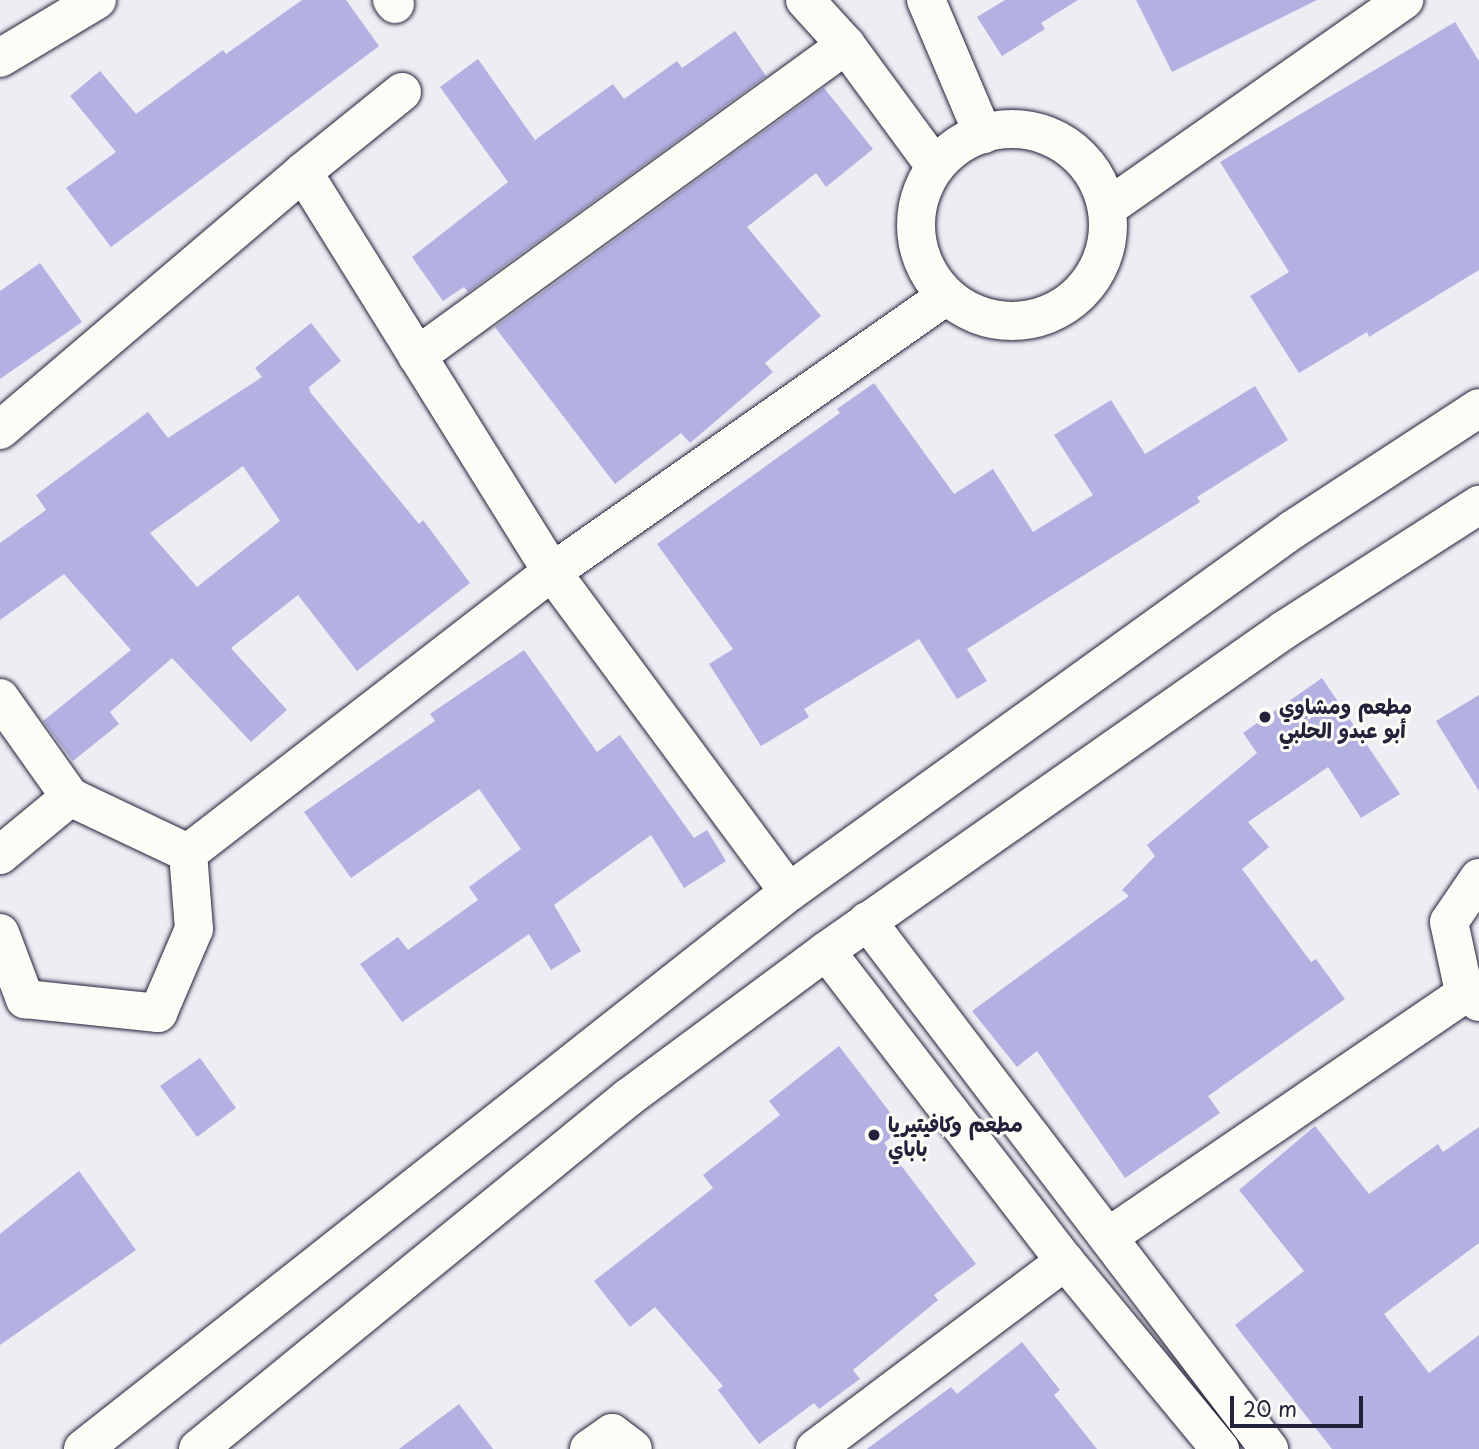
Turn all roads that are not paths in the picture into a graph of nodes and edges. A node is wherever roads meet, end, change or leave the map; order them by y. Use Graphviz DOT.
graph roads {
  1 [pos="97,0"];
  2 [pos="805,0"];
  3 [pos="926,0"];
  4 [pos="1404,0"];
  5 [pos="846,44"];
  6 [pos="0,58"];
  7 [pos="402,92"];
  8 [pos="983,134"];
  9 [pos="936,166"];
  10 [pos="303,172"];
  11 [pos="1107,208"];
  12 [pos="946,296"];
  13 [pos="417,356"];
  14 [pos="1479,408"];
  15 [pos="0,430"];
  16 [pos="1479,505"];
  17 [pos="552,572"];
  18 [pos="0,698"];
  19 [pos="70,797"];
  20 [pos="188,853"];
  21 [pos="0,855"];
  22 [pos="1479,878"];
  23 [pos="789,892"];
  24 [pos="867,921"];
  25 [pos="0,933"];
  26 [pos="826,951"];
  27 [pos="1473,997"];
  28 [pos="12,1009"];
  29 [pos="1108,1237"];
  30 [pos="1065,1261"];
  31 [pos="83,1449"];
  32 [pos="198,1449"];
  33 [pos="589,1449"];
  34 [pos="633,1449"];
  35 [pos="815,1449"];
  36 [pos="1220,1449"];
  37 [pos="1269,1449"];
  1 -- 6 [label="street"];
  2 -- 5 [label="street"];
  3 -- 8 [label="street"];
  4 -- 11 [label="street"];
  5 -- 9 [label="street"];
  5 -- 13 [label="street"];
  7 -- 10 [label="street"];
  8 -- 9 [label="street"];
  8 -- 11 [label="street"];
  9 -- 12 [label="street"];
  10 -- 13 [label="street"];
  10 -- 15 [label="street"];
  11 -- 12 [label="street"];
  12 -- 17 [label="street"];
  13 -- 17 [label="street"];
  14 -- 23 [label="street"];
  16 -- 24 [label="street"];
  17 -- 20 [label="street"];
  17 -- 23 [label="street"];
  18 -- 19 [label="street"];
  19 -- 20 [label="street"];
  19 -- 21 [label="street"];
  20 -- 28 [label="street"];
  22 -- 27 [label="street"];
  23 -- 31 [label="street"];
  24 -- 26 [label="street"];
  24 -- 29 [label="street"];
  25 -- 28 [label="street"];
  26 -- 30 [label="street"];
  26 -- 32 [label="street"];
  27 -- 29 [label="street"];
  29 -- 37 [label="street"];
  30 -- 35 [label="street"];
  30 -- 36 [label="street"];
  33 -- 34 [label="street"];
}
